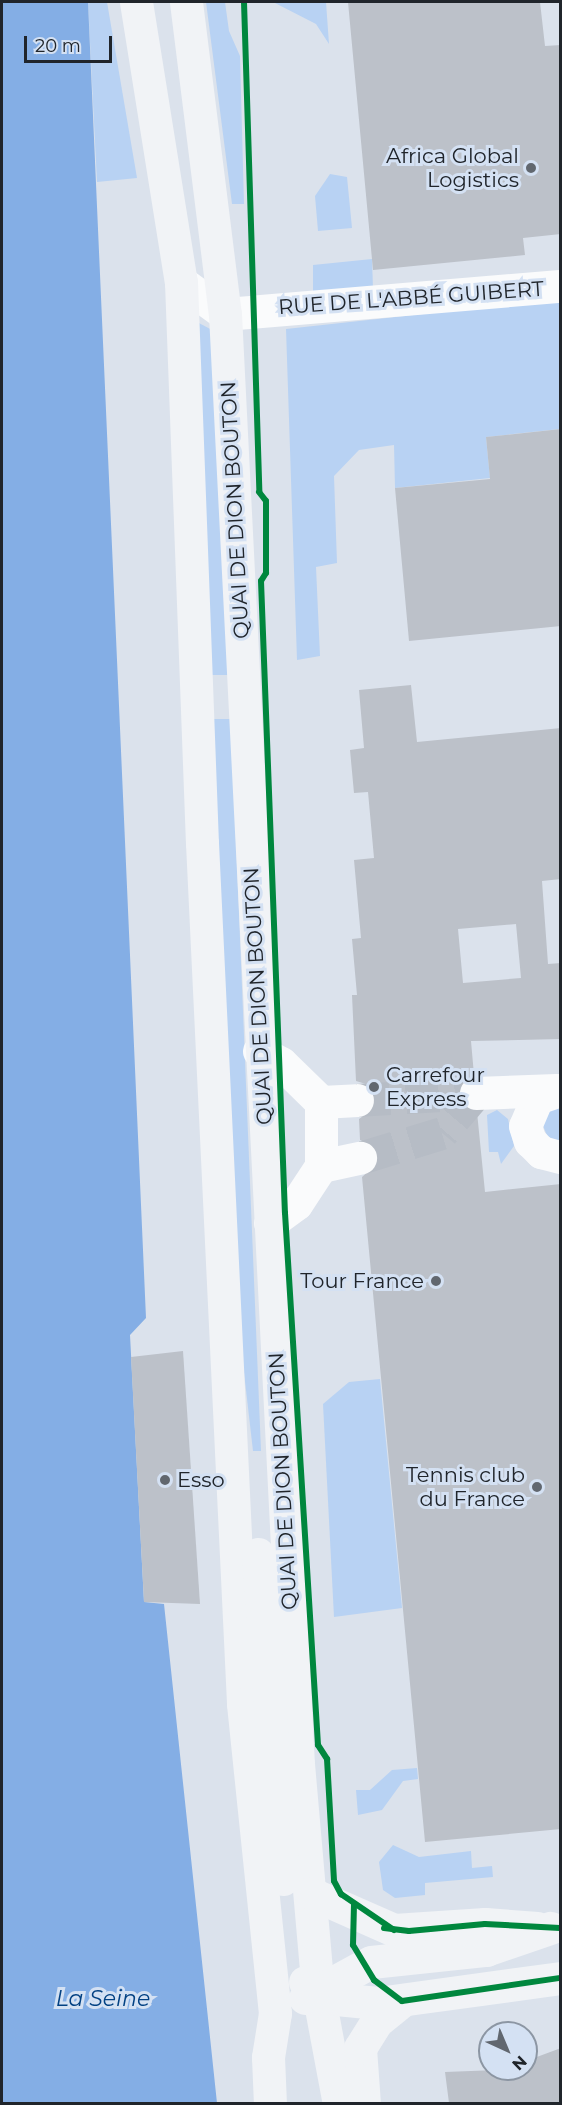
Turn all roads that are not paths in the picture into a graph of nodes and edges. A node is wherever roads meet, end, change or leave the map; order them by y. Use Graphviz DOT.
graph roads {
  1 [pos="136,2"];
  2 [pos="186,2"];
  3 [pos="181,282"];
  4 [pos="561,286"];
  5 [pos="225,314"];
  6 [pos="259,1051"];
  7 [pos="561,1090"];
  8 [pos="476,1093"];
  9 [pos="357,1100"];
  10 [pos="321,1102"];
  11 [pos="561,1157"];
  12 [pos="360,1158"];
  13 [pos="321,1166"];
  14 [pos="270,1223"];
  15 [pos="231,1393"];
  16 [pos="310,1893"];
  17 [pos="561,1978"];
  18 [pos="318,1992"];
  19 [pos="402,2001"];
  20 [pos="275,2013"];
  21 [pos="270,2103"];
  22 [pos="339,2103"];
  23 [pos="364,2103"];
  1 -- 3 [label="main road, QUAI DE DION BOUTON"];
  2 -- 5 [label="main road, QUAI DE DION BOUTON"];
  3 -- 5 [label="street"];
  3 -- 15 [label="main road, QUAI DE DION BOUTON"];
  4 -- 5 [label="street, RUE DE L'ABBÉ GUIBERT"];
  5 -- 6 [label="main road, QUAI DE DION BOUTON"];
  6 -- 10 [label="street"];
  6 -- 14 [label="main road, QUAI DE DION BOUTON"];
  7 -- 8 [label="street"];
  7 -- 11 [label="street"];
  9 -- 10 [label="street"];
  10 -- 13 [label="street"];
  12 -- 13 [label="street"];
  13 -- 14 [label="street"];
  14 -- 16 [label="main road, QUAI DE DION BOUTON"];
  15 -- 18 [label="main road, QUAI DE DION BOUTON"];
  15 -- 20 [label="main road, QUAI DE DION BOUTON"];
  16 -- 18 [label="main road, QUAI DE DION BOUTON"];
  16 -- 18 [label="main road"];
  17 -- 19 [label="main road"];
  18 -- 19 [label="main road"];
  18 -- 20 [label="main road"];
  18 -- 22 [label="main road, QUAI DE DION BOUTON"];
  19 -- 23 [label="main road"];
  20 -- 21 [label="main road, QUAI DE DION BOUTON"];
}
